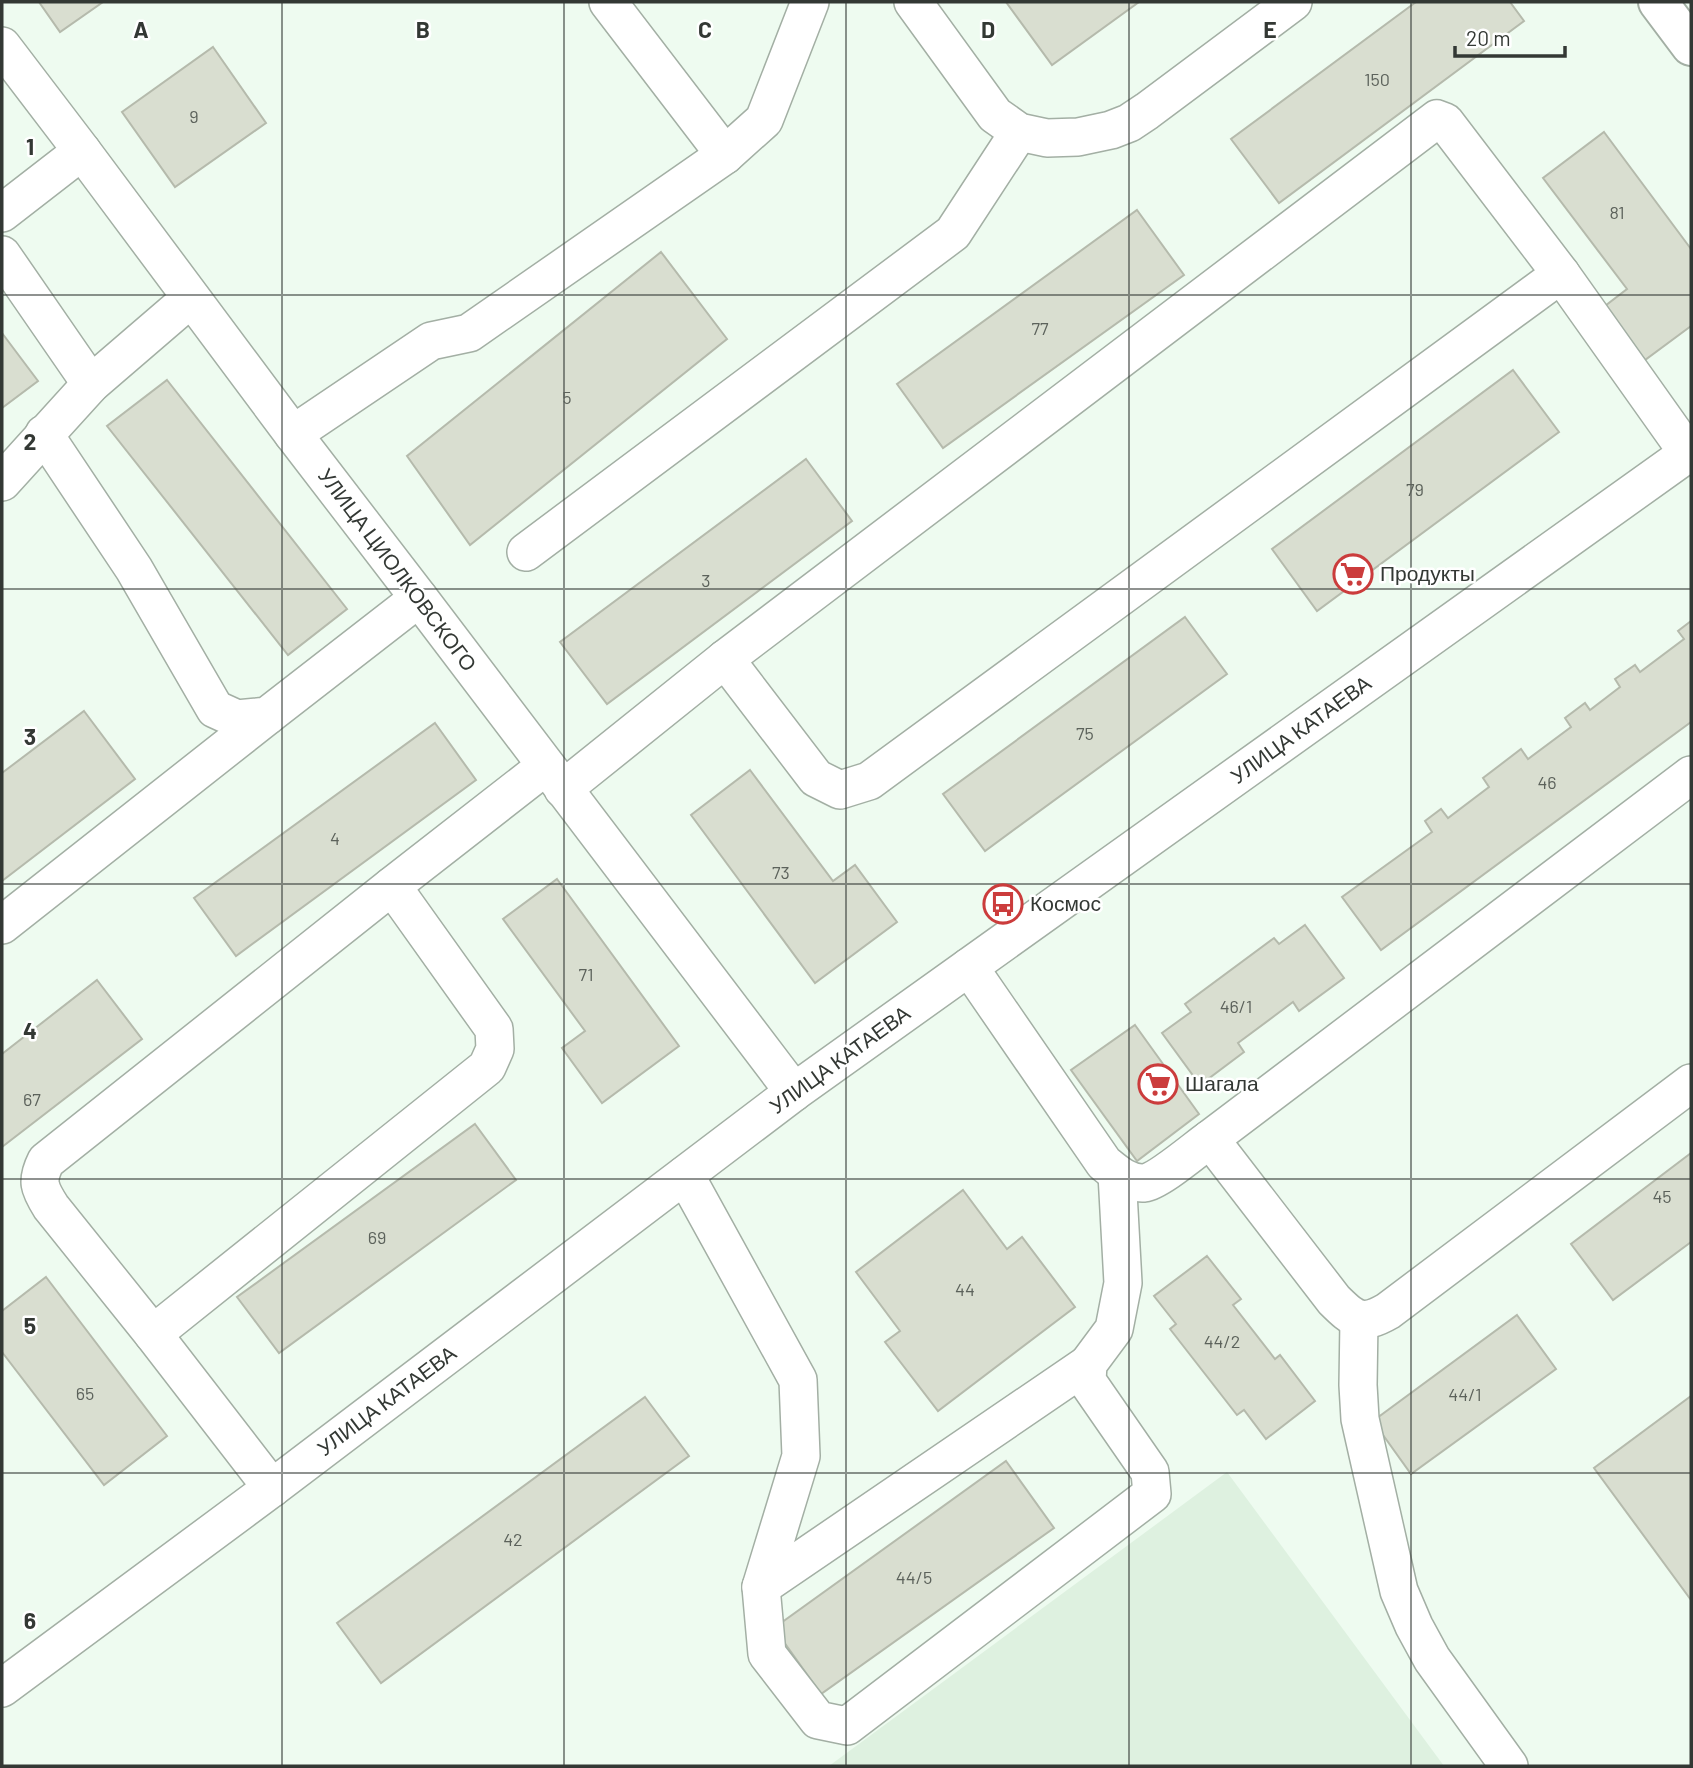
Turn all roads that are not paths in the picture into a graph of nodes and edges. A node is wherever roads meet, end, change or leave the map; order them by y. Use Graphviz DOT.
graph roads {
  1 [pos="608,2"];
  2 [pos="810,2"];
  3 [pos="913,2"];
  4 [pos="1293,2"];
  5 [pos="1658,2"];
  6 [pos="2,46"];
  7 [pos="1691,46"];
  8 [pos="1019,132"];
  9 [pos="82,151"];
  10 [pos="725,155"];
  11 [pos="2,212"];
  12 [pos="2,255"];
  13 [pos="1562,274"];
  14 [pos="191,298"];
  15 [pos="91,384"];
  16 [pos="44,434"];
  17 [pos="293,435"];
  18 [pos="1690,452"];
  19 [pos="2,482"];
  20 [pos="526,552"];
  21 [pos="419,598"];
  22 [pos="725,659"];
  23 [pos="267,716"];
  24 [pos="1691,775"];
  25 [pos="554,777"];
  26 [pos="392,886"];
  27 [pos="2,925"];
  28 [pos="969,967"];
  29 [pos="1691,1083"];
  30 [pos="794,1092"];
  31 [pos="1210,1139"];
  32 [pos="1117,1174"];
  33 [pos="685,1175"];
  34 [pos="1359,1320"];
  35 [pos="153,1334"];
  36 [pos="1088,1364"];
  37 [pos="272,1488"];
  38 [pos="761,1587"];
  39 [pos="2,1688"];
  40 [pos="1509,1766"];
  1 -- 10 [label="street"];
  2 -- 10 [label="street"];
  3 -- 8 [label="street"];
  4 -- 8 [label="street"];
  5 -- 7 [label="main road"];
  6 -- 9 [label="street, УЛИЦА ЦИОЛКОВСКОГО"];
  8 -- 20 [label="street"];
  9 -- 11 [label="street"];
  9 -- 14 [label="street, УЛИЦА ЦИОЛКОВСКОГО"];
  10 -- 17 [label="street"];
  12 -- 15 [label="street"];
  13 -- 18 [label="street"];
  13 -- 22 [label="street"];
  13 -- 22 [label="street"];
  14 -- 15 [label="street"];
  14 -- 17 [label="street, УЛИЦА ЦИОЛКОВСКОГО"];
  15 -- 16 [label="street"];
  16 -- 19 [label="street"];
  16 -- 23 [label="street"];
  17 -- 21 [label="street, УЛИЦА ЦИОЛКОВСКОГО"];
  18 -- 28 [label="street, УЛИЦА КАТАЕВА"];
  21 -- 23 [label="street"];
  21 -- 25 [label="street, УЛИЦА ЦИОЛКОВСКОГО"];
  22 -- 25 [label="street"];
  23 -- 27 [label="street"];
  24 -- 31 [label="street"];
  25 -- 26 [label="street"];
  25 -- 30 [label="street, УЛИЦА ЦИОЛКОВСКОГО"];
  26 -- 35 [label="street"];
  26 -- 35 [label="street"];
  28 -- 30 [label="street, УЛИЦА КАТАЕВА"];
  28 -- 32 [label="street"];
  29 -- 34 [label="street"];
  30 -- 33 [label="street, УЛИЦА КАТАЕВА"];
  31 -- 32 [label="street"];
  31 -- 34 [label="street"];
  32 -- 36 [label="street"];
  33 -- 37 [label="street, УЛИЦА КАТАЕВА"];
  33 -- 38 [label="street"];
  34 -- 40 [label="street"];
  35 -- 37 [label="street"];
  36 -- 38 [label="street"];
  36 -- 38 [label="street"];
  37 -- 39 [label="street, УЛИЦА КАТАЕВА"];
}
